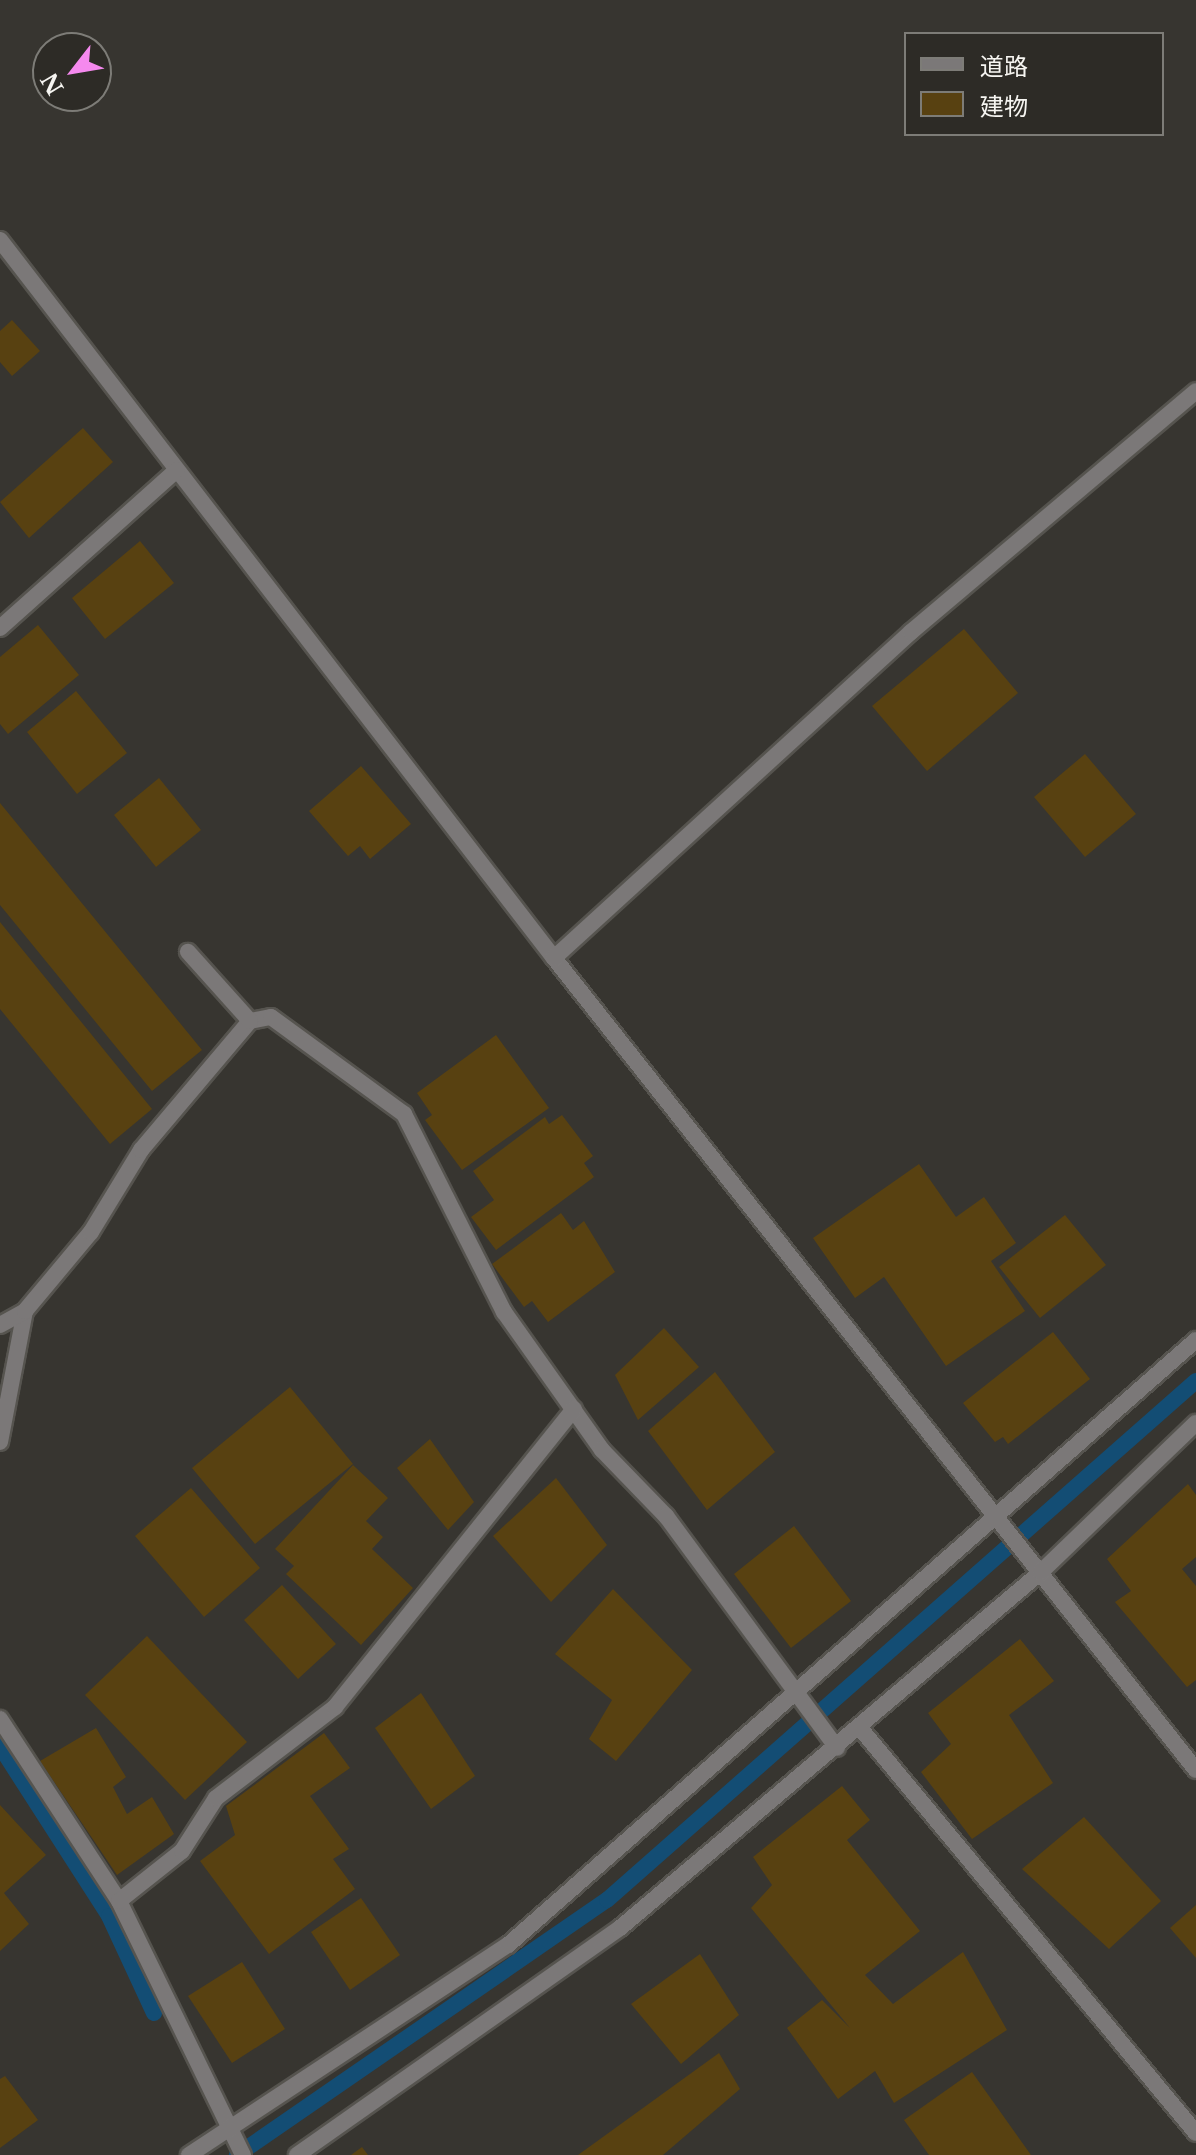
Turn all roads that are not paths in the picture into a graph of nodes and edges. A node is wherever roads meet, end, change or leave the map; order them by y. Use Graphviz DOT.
graph roads {
  1 [pos="0,240"];
  2 [pos="1196,391"];
  3 [pos="177,470"];
  4 [pos="0,628"];
  5 [pos="188,952"];
  6 [pos="554,958"];
  7 [pos="250,1021"];
  8 [pos="25,1311"];
  9 [pos="0,1325"];
  10 [pos="1196,1340"];
  11 [pos="574,1409"];
  12 [pos="1196,1423"];
  13 [pos="0,1442"];
  14 [pos="997,1518"];
  15 [pos="1041,1572"];
  16 [pos="793,1691"];
  17 [pos="0,1719"];
  18 [pos="860,1728"];
  19 [pos="837,1748"];
  20 [pos="1196,1770"];
  21 [pos="119,1901"];
  22 [pos="1196,2133"];
  23 [pos="236,2141"];
  24 [pos="189,2155"];
  25 [pos="297,2155"];
  1 -- 3 [label="street"];
  2 -- 6 [label="street"];
  3 -- 4 [label="street"];
  3 -- 6 [label="street"];
  5 -- 7 [label="street"];
  6 -- 14 [label="street"];
  7 -- 8 [label="street"];
  7 -- 11 [label="street"];
  8 -- 9 [label="street"];
  8 -- 13 [label="street"];
  10 -- 14 [label="street"];
  11 -- 16 [label="street"];
  11 -- 21 [label="street"];
  12 -- 15 [label="street"];
  14 -- 15 [label="street"];
  14 -- 16 [label="street"];
  15 -- 18 [label="street"];
  15 -- 20 [label="street"];
  16 -- 19 [label="street"];
  16 -- 23 [label="street"];
  17 -- 21 [label="street"];
  18 -- 19 [label="street"];
  18 -- 22 [label="street"];
  19 -- 25 [label="street"];
  21 -- 23 [label="street"];
  23 -- 24 [label="street"];
}
